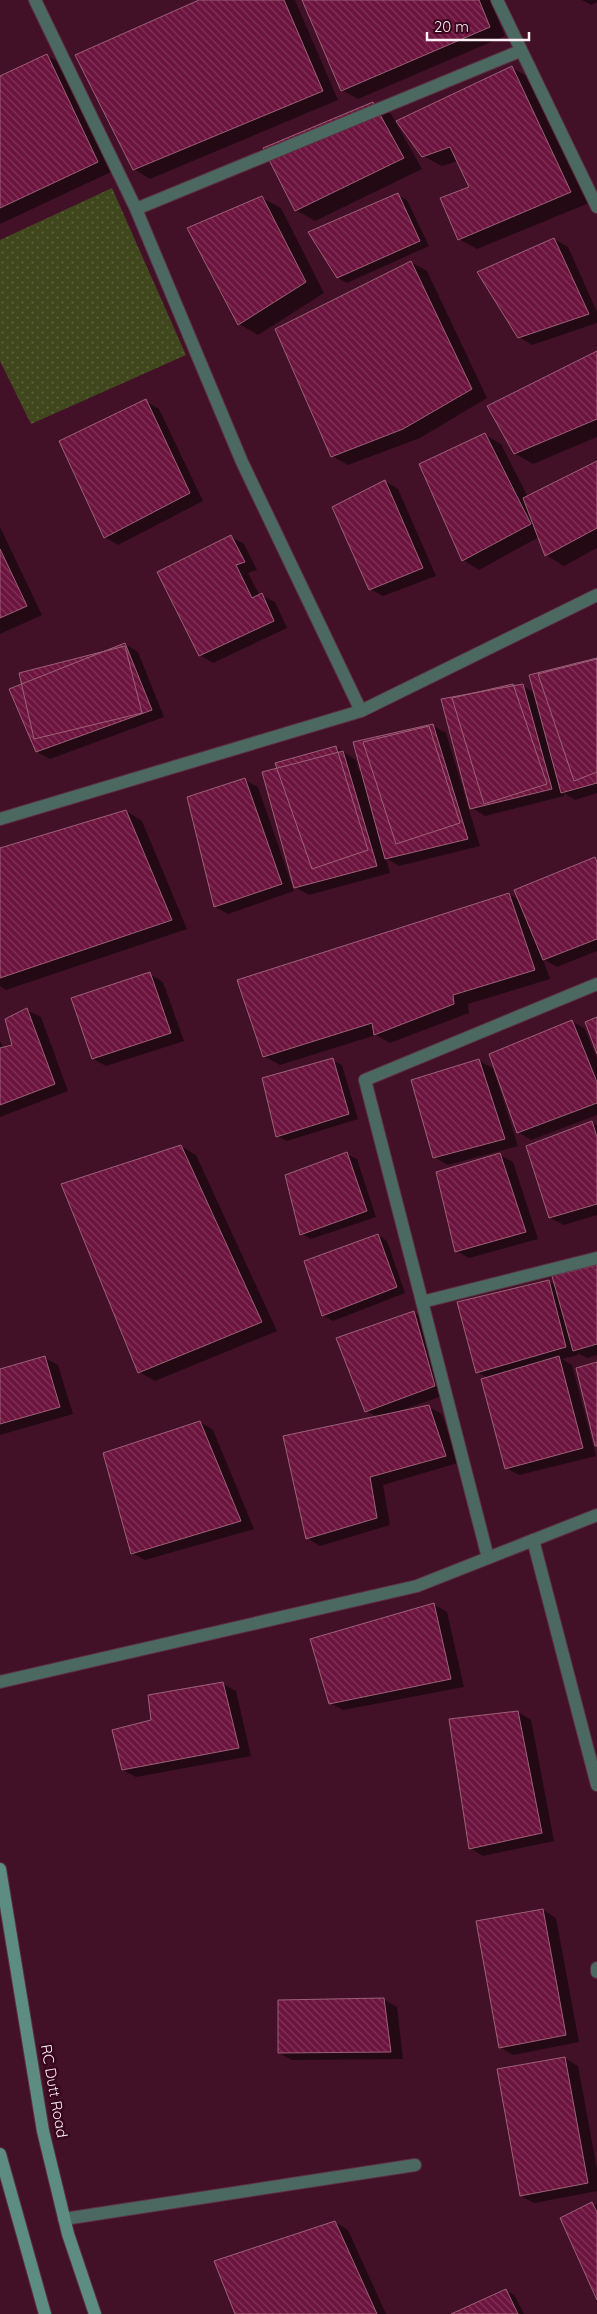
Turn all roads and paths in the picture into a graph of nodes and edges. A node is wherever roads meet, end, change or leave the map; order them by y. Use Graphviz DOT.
graph roads {
  1 [pos="35,0"];
  2 [pos="497,0"];
  3 [pos="520,51"];
  4 [pos="597,207"];
  5 [pos="136,209"];
  6 [pos="597,595"];
  7 [pos="361,712"];
  8 [pos="0,819"];
  9 [pos="597,984"];
  10 [pos="597,1258"];
  11 [pos="422,1302"];
  12 [pos="597,1515"];
  13 [pos="534,1540"];
  14 [pos="488,1558"];
  15 [pos="0,1682"];
  16 [pos="597,1785"];
  17 [pos="0,1869"];
  18 [pos="597,1968"];
  19 [pos="597,1972"];
  20 [pos="0,2154"];
  21 [pos="415,2165"];
  22 [pos="64,2219"];
  23 [pos="44,2314"];
  24 [pos="95,2314"];
  1 -- 5 [label="street"];
  2 -- 3 [label="street"];
  3 -- 4 [label="street"];
  3 -- 5 [label="street"];
  5 -- 7 [label="street"];
  6 -- 7 [label="street"];
  7 -- 8 [label="street"];
  9 -- 11 [label="street"];
  10 -- 11 [label="street"];
  11 -- 14 [label="street"];
  12 -- 13 [label="street"];
  13 -- 14 [label="street"];
  13 -- 16 [label="street"];
  14 -- 15 [label="street"];
  17 -- 22 [label="main road, RC Dutt Road"];
  18 -- 19 [label="street"];
  20 -- 23 [label="main road"];
  21 -- 22 [label="street"];
  22 -- 24 [label="main road, RC Dutt Road"];
}
